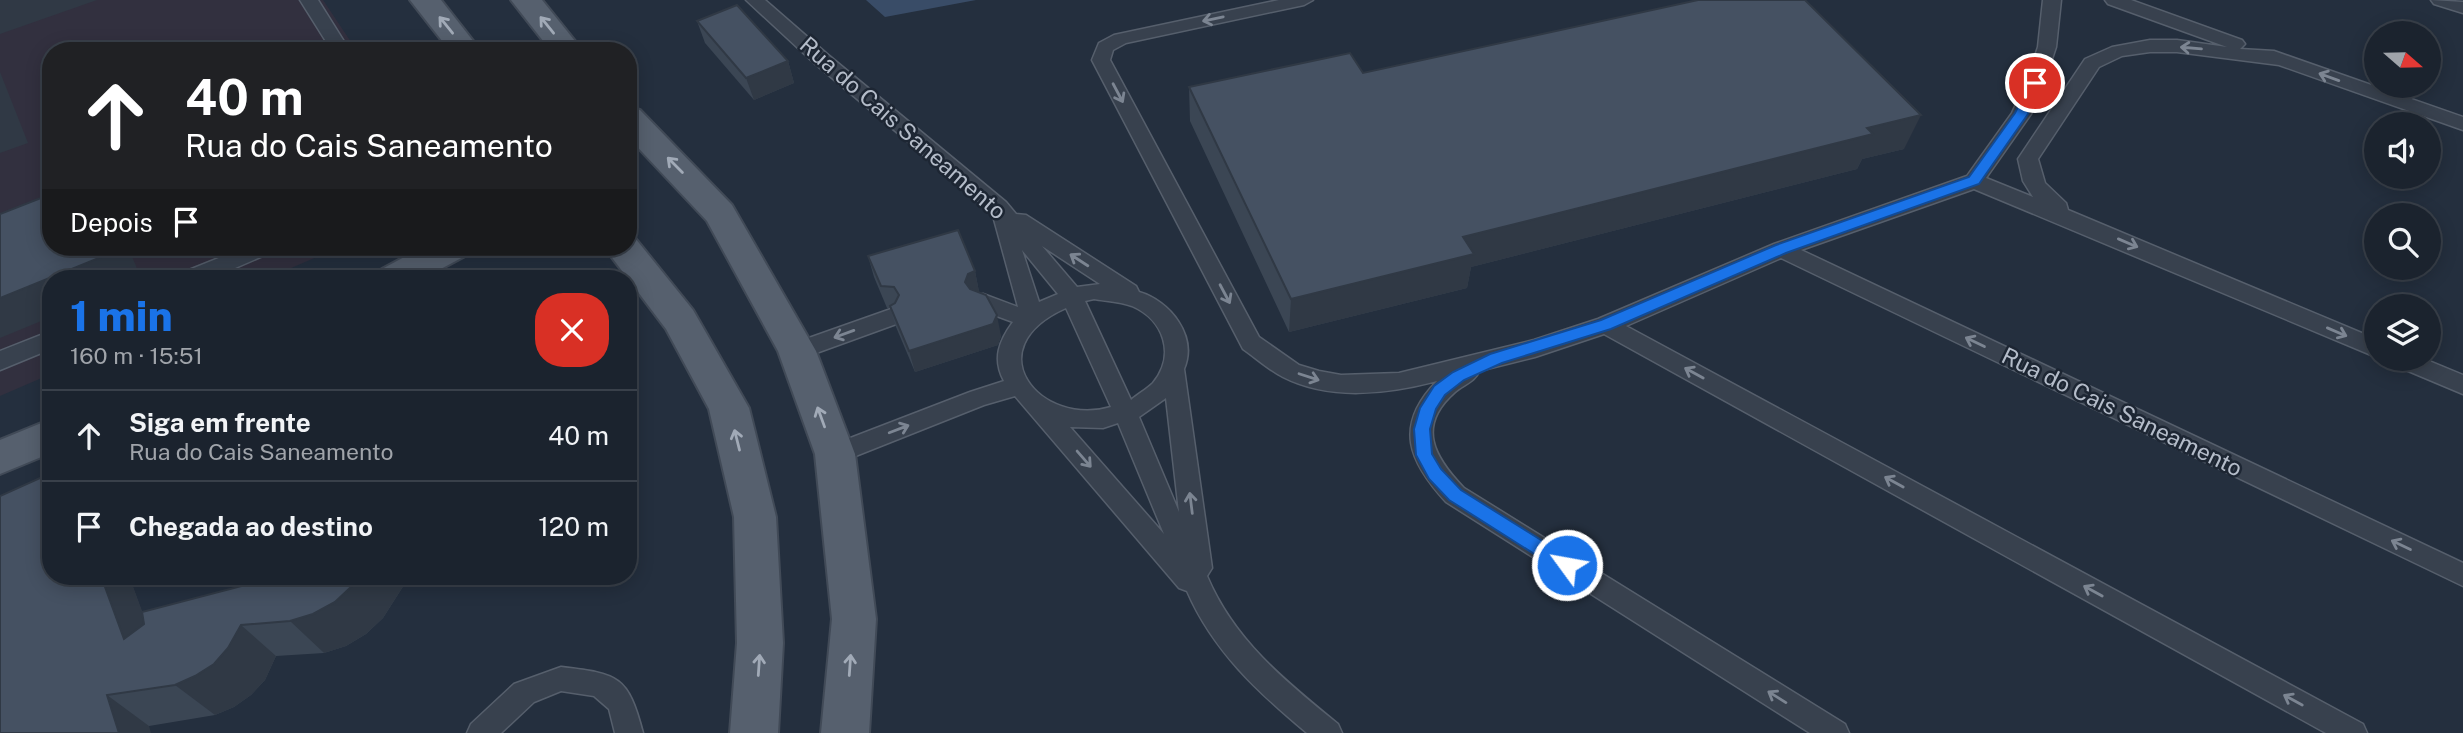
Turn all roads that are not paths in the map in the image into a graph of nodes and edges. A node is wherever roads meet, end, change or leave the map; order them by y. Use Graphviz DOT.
graph roads {
  1 [pos="309,0"];
  2 [pos="425,0"];
  3 [pos="526,0"];
  4 [pos="755,0"];
  5 [pos="1304,0"];
  6 [pos="2052,0"];
  7 [pos="2114,0"];
  8 [pos="2440,0"];
  9 [pos="2463,8"];
  10 [pos="335,42"];
  11 [pos="459,42"];
  12 [pos="561,42"];
  13 [pos="2283,60"];
  14 [pos="2463,124"];
  15 [pos="637,126"];
  16 [pos="1974,181"];
  17 [pos="999,207"];
  18 [pos="2085,225"];
  19 [pos="1781,249"];
  20 [pos="244,256"];
  21 [pos="435,256"];
  22 [pos="629,256"];
  23 [pos="211,270"];
  24 [pos="410,270"];
  25 [pos="1071,295"];
  26 [pos="1136,298"];
  27 [pos="983,302"];
  28 [pos="891,317"];
  29 [pos="1030,317"];
  30 [pos="1606,325"];
  31 [pos="42,343"];
  32 [pos="2364,343"];
  33 [pos="797,351"];
  34 [pos="1496,359"];
  35 [pos="0,361"];
  36 [pos="2430,371"];
  37 [pos="1174,372"];
  38 [pos="2463,385"];
  39 [pos="1018,386"];
  40 [pos="1040,407"];
  41 [pos="1126,414"];
  42 [pos="42,439"];
  43 [pos="835,454"];
  44 [pos="0,458"];
  45 [pos="2463,575"];
  46 [pos="1202,595"];
  47 [pos="481,733"];
  48 [pos="629,733"];
  49 [pos="754,733"];
  50 [pos="845,733"];
  51 [pos="1328,733"];
  52 [pos="1835,733"];
  53 [pos="2353,733"];
  1 -- 10 [label="lane"];
  11 -- 2 [label="main road, one-way"];
  12 -- 3 [label="main road, one-way"];
  4 -- 17 [label="lane, Rua do Cais Saneamento"];
  5 -- 34 [label="lane, one-way"];
  6 -- 16 [label="lane"];
  7 -- 13 [label="lane"];
  8 -- 9 [label="lane"];
  14 -- 13 [label="lane, one-way"];
  13 -- 18 [label="lane, one-way"];
  33 -- 15 [label="main road, one-way"];
  16 -- 18 [label="lane"];
  16 -- 19 [label="lane"];
  17 -- 25 [label="lane, Rua do Cais Saneamento"];
  26 -- 17 [label="lane, one-way"];
  17 -- 29 [label="lane"];
  18 -- 32 [label="lane, one-way"];
  19 -- 30 [label="lane"];
  45 -- 19 [label="lane, Rua do Cais Saneamento, one-way"];
  20 -- 23 [label="lane"];
  21 -- 24 [label="main road"];
  49 -- 22 [label="main road, one-way"];
  25 -- 26 [label="lane"];
  25 -- 29 [label="lane"];
  25 -- 41 [label="lane, Rua do Cais Saneamento"];
  26 -- 37 [label="lane"];
  27 -- 29 [label="lane"];
  28 -- 33 [label="lane, one-way"];
  29 -- 39 [label="lane"];
  30 -- 34 [label="lane"];
  53 -- 30 [label="lane, one-way"];
  31 -- 35 [label="lane"];
  43 -- 33 [label="main road, one-way"];
  52 -- 34 [label="lane, one-way"];
  36 -- 38 [label="lane"];
  37 -- 41 [label="lane"];
  46 -- 37 [label="lane, one-way"];
  39 -- 40 [label="lane"];
  43 -- 39 [label="lane, one-way"];
  40 -- 41 [label="lane"];
  40 -- 46 [label="lane, one-way"];
  41 -- 46 [label="lane, Rua do Cais Saneamento"];
  42 -- 44 [label="main road"];
  50 -- 43 [label="main road, one-way"];
  46 -- 51 [label="lane"];
  47 -- 48 [label="lane"];
}
